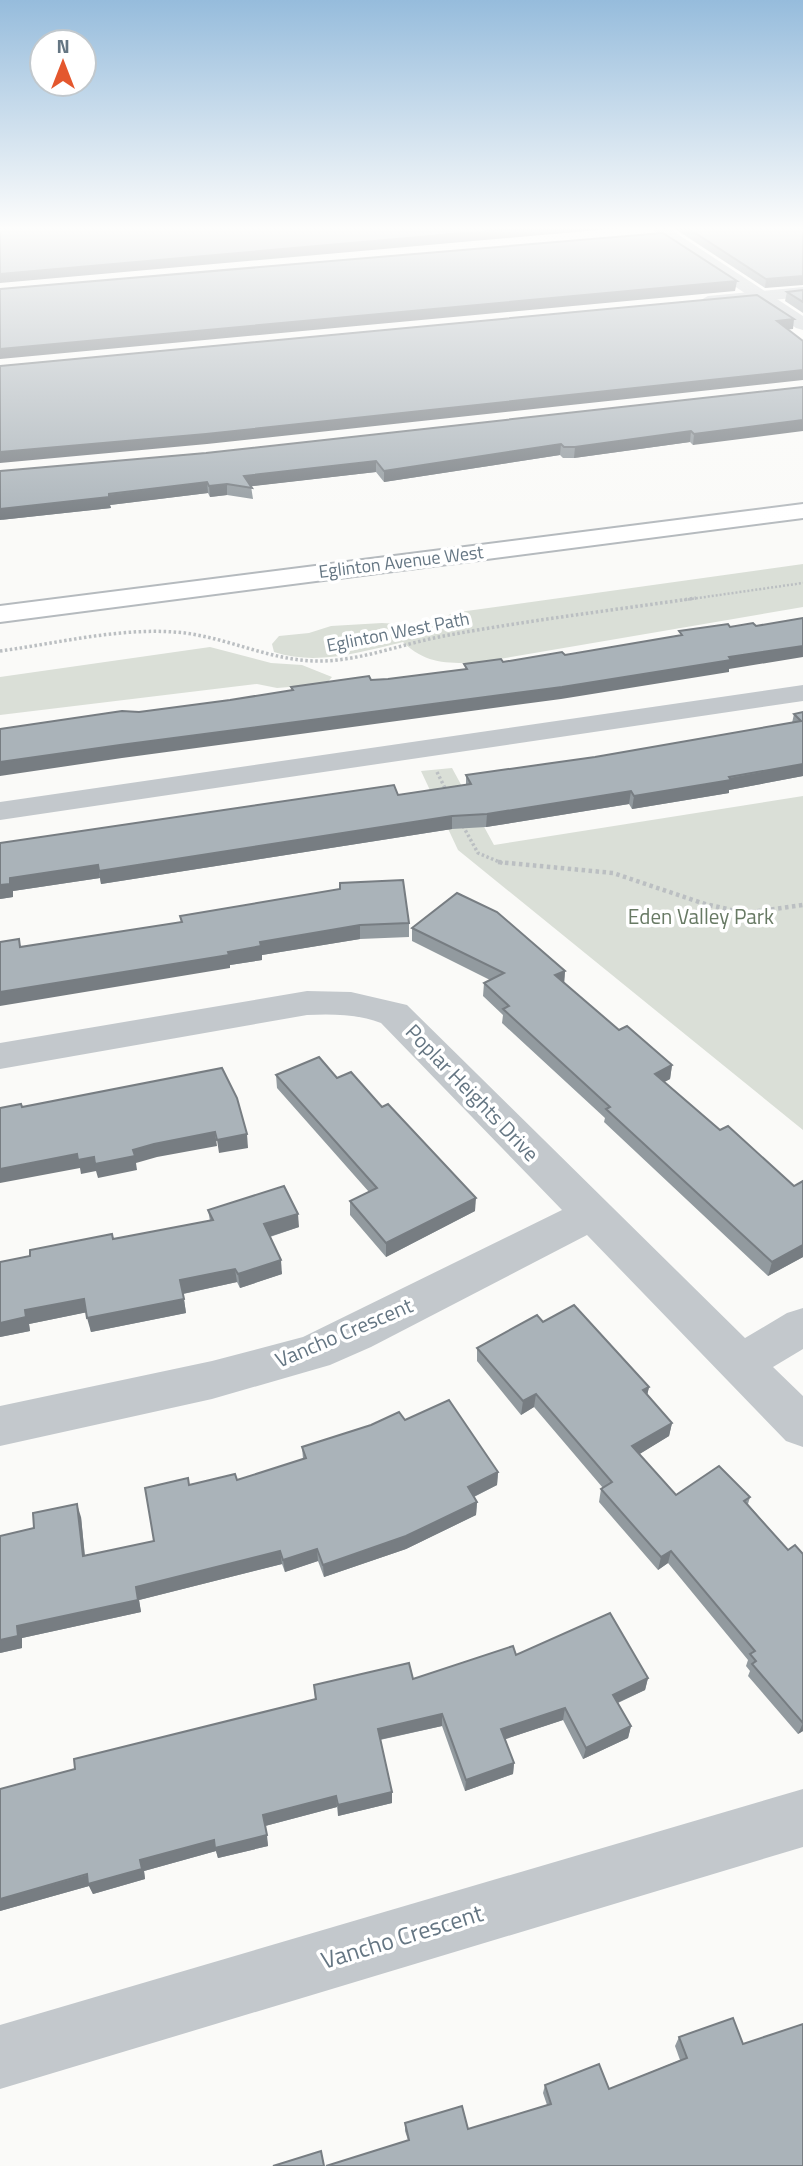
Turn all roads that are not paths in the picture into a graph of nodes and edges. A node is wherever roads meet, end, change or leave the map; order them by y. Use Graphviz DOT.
graph roads {
  1 [pos="803,512"];
  2 [pos="0,614"];
  3 [pos="803,694"];
  4 [pos="0,811"];
  5 [pos="0,1056"];
  6 [pos="591,1214"];
  7 [pos="803,1326"];
  8 [pos="740,1364"];
  9 [pos="0,1426"];
  10 [pos="803,1427"];
  11 [pos="803,1818"];
  12 [pos="0,2057"];
  1 -- 2 [label="main road, Eglinton Avenue West"];
  3 -- 4 [label="street"];
  5 -- 6 [label="street, Poplar Heights Drive"];
  6 -- 8 [label="street, Poplar Heights Drive"];
  6 -- 9 [label="street, Vancho Crescent"];
  7 -- 8 [label="street"];
  8 -- 10 [label="street, Poplar Heights Drive"];
  11 -- 12 [label="street, Vancho Crescent"];
}
